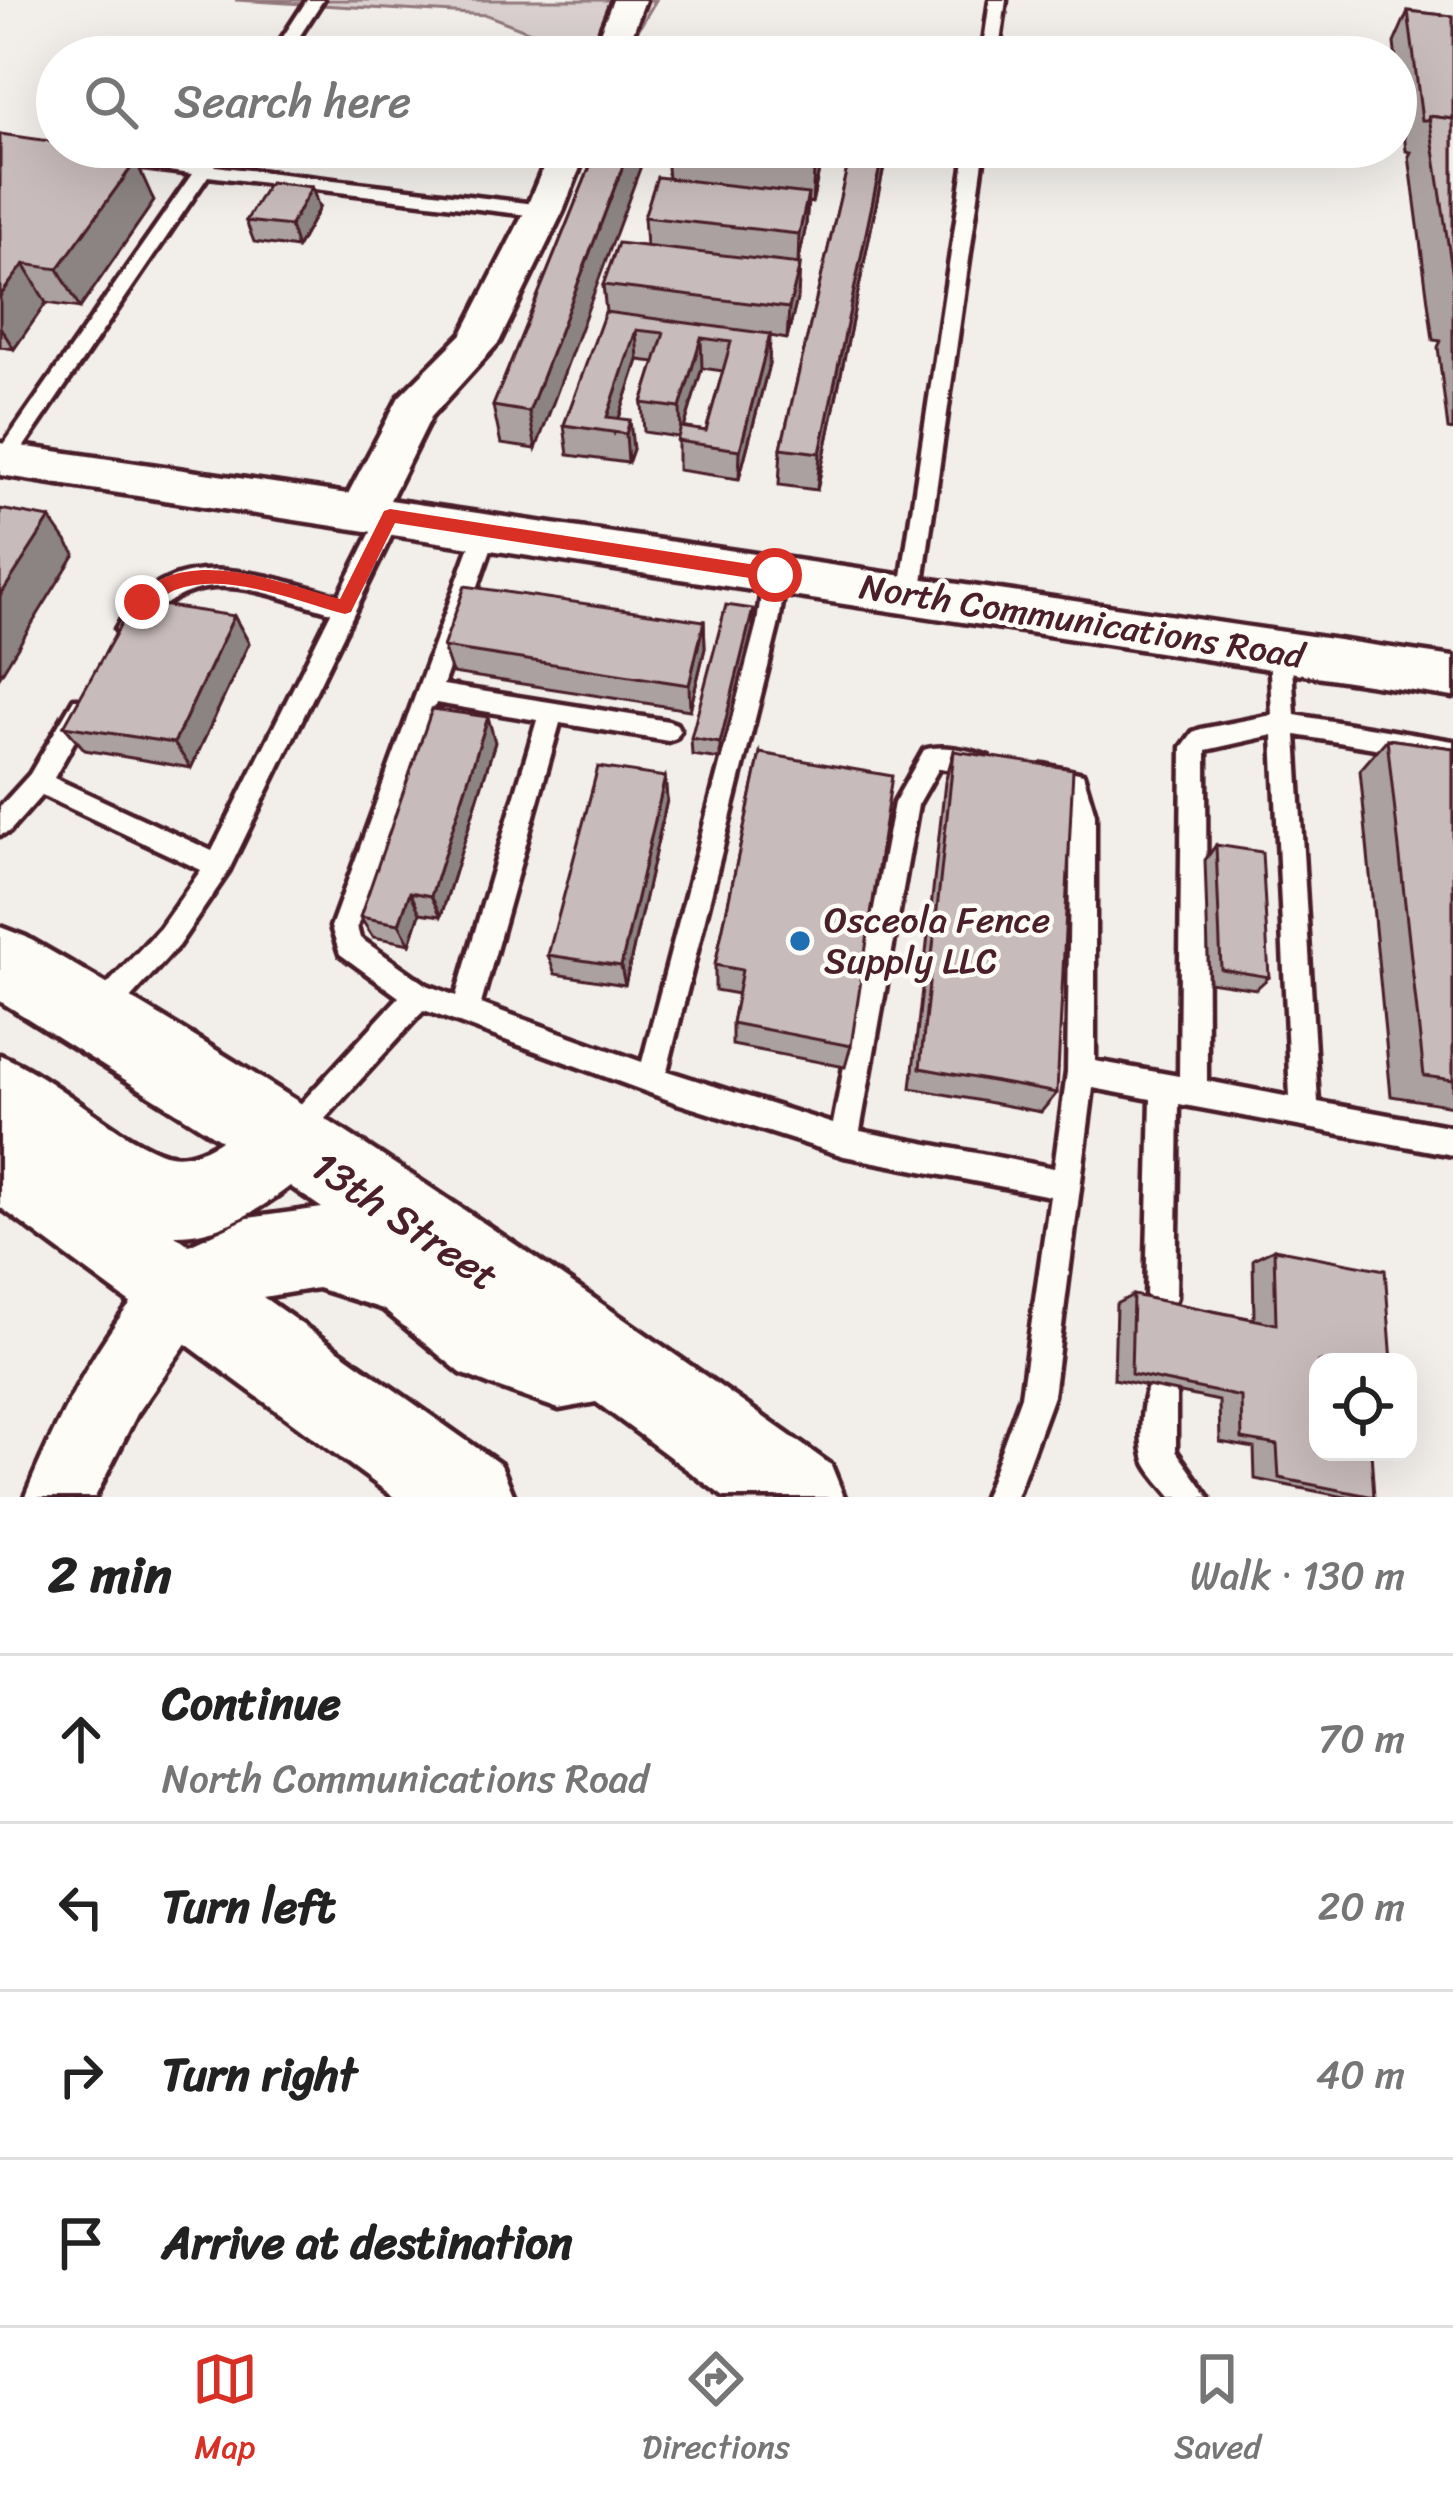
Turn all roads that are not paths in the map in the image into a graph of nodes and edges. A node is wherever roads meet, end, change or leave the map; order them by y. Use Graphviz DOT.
graph roads {
  1 [pos="315,0"];
  2 [pos="629,0"];
  3 [pos="998,0"];
  4 [pos="292,36"];
  5 [pos="615,36"];
  6 [pos="993,36"];
  7 [pos="189,168"];
  8 [pos="561,168"];
  9 [pos="973,168"];
  10 [pos="205,170"];
  11 [pos="544,211"];
  12 [pos="2,459"];
  13 [pos="376,515"];
  14 [pos="485,532"];
  15 [pos="775,575"];
  16 [pos="910,596"];
  17 [pos="345,607"];
  18 [pos="119,642"];
  19 [pos="1280,651"];
  20 [pos="1453,677"];
  21 [pos="96,682"];
  22 [pos="428,692"];
  23 [pos="551,712"];
  24 [pos="1284,723"];
  25 [pos="668,731"];
  26 [pos="1453,752"];
  27 [pos="39,782"];
  28 [pos="0,824"];
  29 [pos="218,866"];
  30 [pos="0,961"];
  31 [pos="419,995"];
  32 [pos="465,1012"];
  33 [pos="97,1016"];
  34 [pos="1081,1072"];
  35 [pos="651,1080"];
  36 [pos="1179,1090"];
  37 [pos="0,1093"];
  38 [pos="1306,1114"];
  39 [pos="286,1140"];
  40 [pos="1453,1141"];
  41 [pos="844,1142"];
  42 [pos="0,1159"];
  43 [pos="1066,1185"];
  44 [pos="182,1294"];
  45 [pos="1161,1297"];
  46 [pos="605,1358"];
  47 [pos="1160,1395"];
  48 [pos="60,1497"];
  49 [pos="469,1497"];
  50 [pos="799,1497"];
  51 [pos="1000,1497"];
  52 [pos="1193,1497"];
  1 -- 4 [label="lane"];
  2 -- 5 [label="street"];
  3 -- 6 [label="lane"];
  7 -- 10 [label="lane"];
  8 -- 11 [label="street"];
  9 -- 16 [label="lane"];
  10 -- 11 [label="lane"];
  10 -- 12 [label="lane"];
  11 -- 13 [label="street"];
  12 -- 13 [label="street, North Communications Road"];
  13 -- 14 [label="street, North Communications Road"];
  13 -- 17 [label="lane"];
  14 -- 15 [label="street, North Communications Road"];
  14 -- 22 [label="lane"];
  15 -- 16 [label="street, North Communications Road"];
  15 -- 35 [label="lane"];
  16 -- 19 [label="street, North Communications Road"];
  17 -- 18 [label="lane"];
  17 -- 29 [label="lane"];
  19 -- 20 [label="street, North Communications Road"];
  19 -- 24 [label="lane"];
  21 -- 27 [label="lane"];
  22 -- 23 [label="lane"];
  22 -- 31 [label="lane"];
  23 -- 25 [label="lane"];
  23 -- 32 [label="lane"];
  24 -- 26 [label="lane"];
  24 -- 36 [label="lane"];
  24 -- 38 [label="lane"];
  27 -- 28 [label="lane"];
  27 -- 29 [label="lane"];
  29 -- 33 [label="lane"];
  30 -- 33 [label="highway, 13th Street"];
  31 -- 32 [label="lane"];
  31 -- 39 [label="lane"];
  32 -- 35 [label="lane"];
  33 -- 39 [label="highway, 13th Street"];
  34 -- 36 [label="lane"];
  34 -- 41 [label="lane"];
  34 -- 43 [label="lane"];
  35 -- 41 [label="lane"];
  36 -- 38 [label="lane"];
  36 -- 45 [label="lane"];
  37 -- 39 [label="highway"];
  38 -- 40 [label="lane"];
  39 -- 46 [label="highway, 13th Street"];
  41 -- 43 [label="lane"];
  42 -- 44 [label="highway"];
  43 -- 51 [label="lane"];
  44 -- 46 [label="highway"];
  44 -- 48 [label="street"];
  44 -- 49 [label="highway"];
  46 -- 50 [label="highway, 13th Street"];
  47 -- 52 [label="lane"];
}
